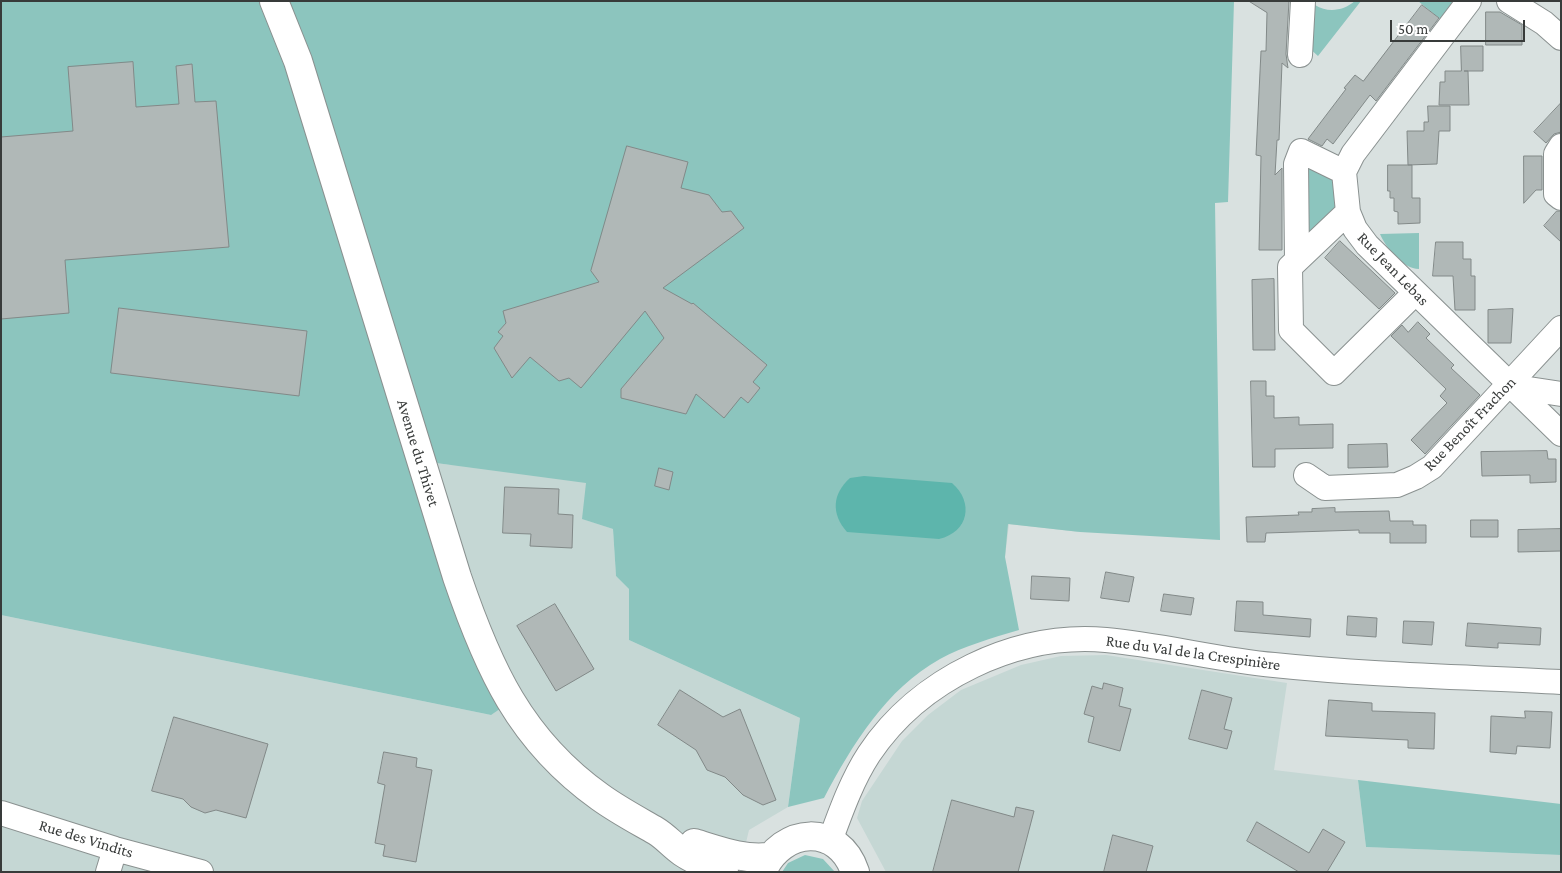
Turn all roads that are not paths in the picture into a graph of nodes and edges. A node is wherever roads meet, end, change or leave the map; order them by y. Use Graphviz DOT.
graph roads {
  1 [pos="274,1"];
  2 [pos="1303,1"];
  3 [pos="1469,1"];
  4 [pos="1509,1"];
  5 [pos="1549,21"];
  6 [pos="1300,55"];
  7 [pos="1561,146"];
  8 [pos="1344,172"];
  9 [pos="1561,198"];
  10 [pos="1348,212"];
  11 [pos="1296,259"];
  12 [pos="1415,294"];
  13 [pos="1561,328"];
  14 [pos="1509,386"];
  15 [pos="1561,394"];
  16 [pos="1561,434"];
  17 [pos="1306,475"];
  18 [pos="1561,682"];
  19 [pos="1,813"];
  20 [pos="666,837"];
  21 [pos="830,841"];
  22 [pos="115,849"];
  23 [pos="765,865"];
  24 [pos="108,872"];
  25 [pos="201,872"];
  26 [pos="724,872"];
  27 [pos="855,872"];
  1 -- 20 [label="main road, Avenue du Thivet"];
  2 -- 6 [label="street"];
  3 -- 8 [label="street"];
  4 -- 5 [label="street"];
  7 -- 9 [label="street"];
  8 -- 10 [label="street, Rue Jean Lebas"];
  8 -- 11 [label="street"];
  10 -- 11 [label="street"];
  10 -- 12 [label="street, Rue Jean Lebas"];
  11 -- 12 [label="street"];
  12 -- 14 [label="street, Rue Jean Lebas"];
  13 -- 14 [label="street, Rue Benoît Frachon"];
  14 -- 15 [label="street"];
  14 -- 16 [label="street, Rue Jean Lebas"];
  14 -- 17 [label="street, Rue Benoît Frachon"];
  18 -- 21 [label="street, Rue du Val de la Crespinière"];
  19 -- 22 [label="street, Rue des Vindits"];
  20 -- 23 [label="main road, Avenue du Thivet"];
  20 -- 26 [label="main road, Avenue du Thivet"];
  21 -- 23 [label="main road"];
  21 -- 27 [label="main road"];
  22 -- 24 [label="street"];
  22 -- 25 [label="street, Rue des Vindits"];
}
